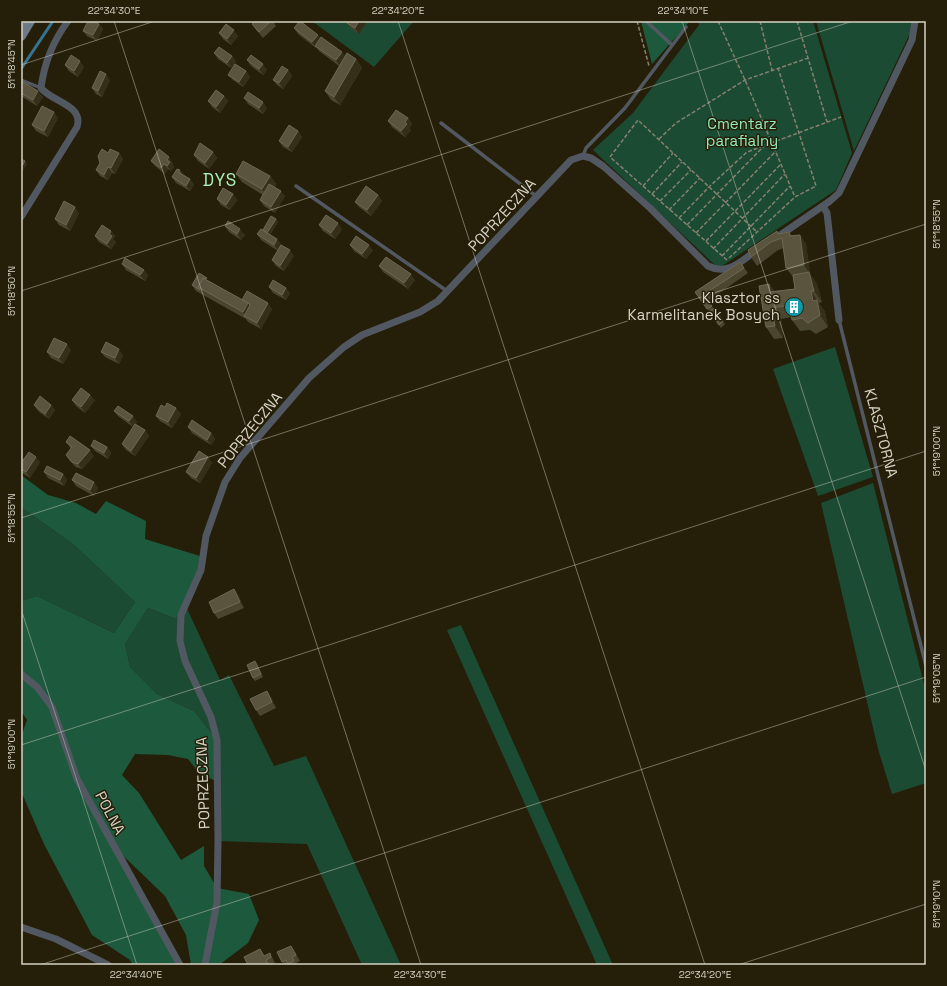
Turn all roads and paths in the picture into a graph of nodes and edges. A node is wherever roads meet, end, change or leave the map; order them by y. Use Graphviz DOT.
graph roads {
  1 [pos="30,21"];
  2 [pos="68,21"];
  3 [pos="637,21"];
  4 [pos="646,21"];
  5 [pos="718,21"];
  6 [pos="760,21"];
  7 [pos="797,21"];
  8 [pos="915,21"];
  9 [pos="686,27"];
  10 [pos="21,36"];
  11 [pos="672,45"];
  12 [pos="808,58"];
  13 [pos="778,68"];
  14 [pos="772,70"];
  15 [pos="652,72"];
  16 [pos="21,80"];
  17 [pos="745,80"];
  18 [pos="41,88"];
  19 [pos="841,117"];
  20 [pos="827,122"];
  21 [pos="441,123"];
  22 [pos="799,132"];
  23 [pos="659,139"];
  24 [pos="772,142"];
  25 [pos="764,145"];
  26 [pos="776,151"];
  27 [pos="673,153"];
  28 [pos="583,156"];
  29 [pos="683,161"];
  30 [pos="781,164"];
  31 [pos="691,169"];
  32 [pos="785,174"];
  33 [pos="700,177"];
  34 [pos="296,186"];
  35 [pos="643,186"];
  36 [pos="710,186"];
  37 [pos="790,186"];
  38 [pos="717,193"];
  39 [pos="652,194"];
  40 [pos="536,196"];
  41 [pos="794,197"];
  42 [pos="660,201"];
  43 [pos="725,201"];
  44 [pos="823,206"];
  45 [pos="669,210"];
  46 [pos="735,210"];
  47 [pos="21,217"];
  48 [pos="679,218"];
  49 [pos="743,218"];
  50 [pos="687,225"];
  51 [pos="751,226"];
  52 [pos="757,232"];
  53 [pos="696,233"];
  54 [pos="705,242"];
  55 [pos="713,249"];
  56 [pos="722,256"];
  57 [pos="448,292"];
  58 [pos="839,320"];
  59 [pos="926,666"];
  60 [pos="21,674"];
  61 [pos="21,927"];
  62 [pos="108,965"];
  63 [pos="180,965"];
  64 [pos="205,965"];
  1 -- 10 [label="street"];
  2 -- 18 [label="street"];
  3 -- 15 [label="path"];
  4 -- 11 [label="lane"];
  5 -- 17 [label="path"];
  6 -- 14 [label="path"];
  7 -- 12 [label="path"];
  8 -- 44 [label="street"];
  9 -- 11 [label="lane"];
  11 -- 15 [label="lane"];
  12 -- 13 [label="path"];
  12 -- 20 [label="path"];
  13 -- 14 [label="path"];
  13 -- 22 [label="path"];
  14 -- 17 [label="path"];
  15 -- 28 [label="lane"];
  16 -- 18 [label="lane"];
  17 -- 23 [label="path"];
  17 -- 24 [label="path"];
  18 -- 47 [label="street"];
  19 -- 20 [label="path"];
  20 -- 22 [label="path"];
  21 -- 40 [label="lane"];
  22 -- 24 [label="path"];
  22 -- 41 [label="path"];
  23 -- 27 [label="path"];
  23 -- 35 [label="path"];
  24 -- 25 [label="path"];
  24 -- 26 [label="path"];
  25 -- 36 [label="path"];
  25 -- 38 [label="path"];
  26 -- 30 [label="path"];
  26 -- 43 [label="path"];
  27 -- 29 [label="path"];
  27 -- 35 [label="path"];
  28 -- 40 [label="street, POPRZECZNA"];
  28 -- 44 [label="street"];
  29 -- 31 [label="path"];
  29 -- 39 [label="path"];
  30 -- 32 [label="path"];
  30 -- 46 [label="path"];
  31 -- 33 [label="path"];
  31 -- 42 [label="path"];
  32 -- 37 [label="path"];
  32 -- 49 [label="path"];
  33 -- 36 [label="path"];
  33 -- 45 [label="path"];
  34 -- 57 [label="lane"];
  35 -- 39 [label="path"];
  36 -- 38 [label="path"];
  36 -- 48 [label="path"];
  37 -- 41 [label="path"];
  37 -- 51 [label="path"];
  38 -- 43 [label="path"];
  38 -- 50 [label="path"];
  39 -- 42 [label="path"];
  40 -- 57 [label="street, POPRZECZNA"];
  41 -- 52 [label="path"];
  42 -- 45 [label="path"];
  43 -- 46 [label="path"];
  43 -- 53 [label="path"];
  44 -- 58 [label="street, KLASZTORNA"];
  45 -- 48 [label="path"];
  46 -- 49 [label="path"];
  46 -- 54 [label="path"];
  48 -- 50 [label="path"];
  49 -- 51 [label="path"];
  49 -- 55 [label="path"];
  50 -- 53 [label="path"];
  51 -- 52 [label="path"];
  51 -- 56 [label="path"];
  52 -- 56 [label="path"];
  53 -- 54 [label="path"];
  54 -- 55 [label="path"];
  55 -- 56 [label="path"];
  57 -- 64 [label="street, POPRZECZNA"];
  58 -- 59 [label="lane, KLASZTORNA"];
  60 -- 63 [label="street, POLNA"];
  61 -- 62 [label="street"];
}
